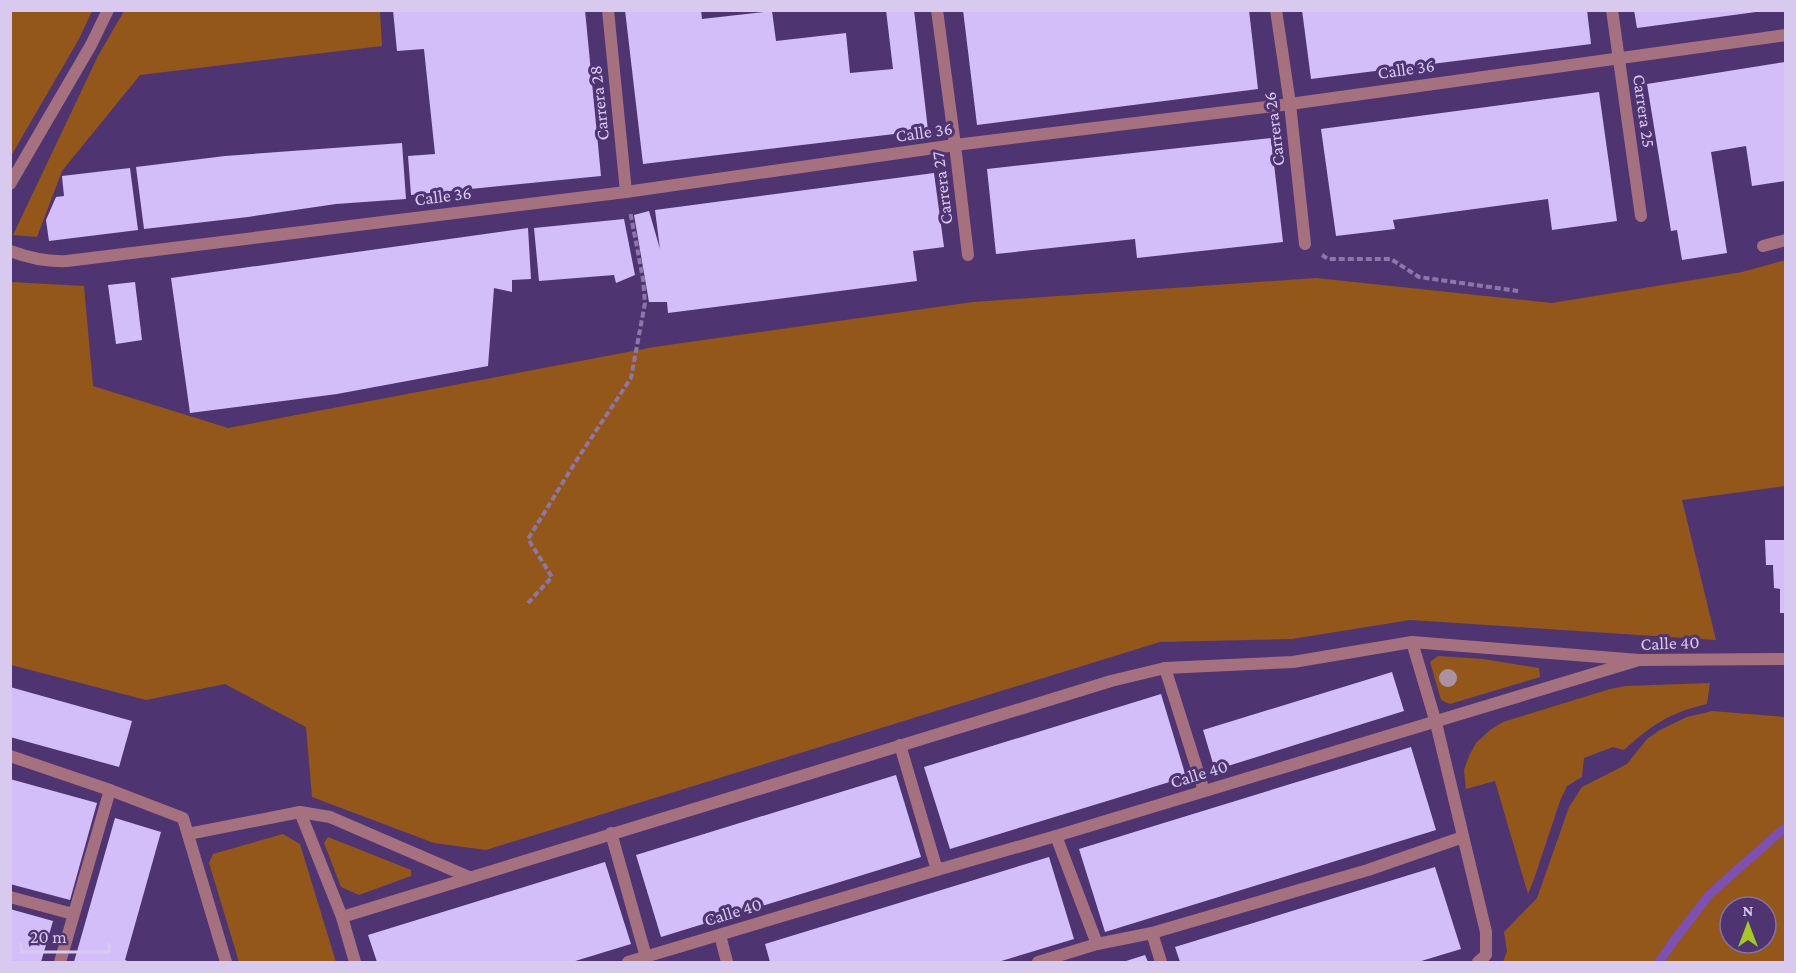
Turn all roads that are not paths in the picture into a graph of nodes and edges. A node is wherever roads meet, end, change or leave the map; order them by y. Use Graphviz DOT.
graph roads {
  1 [pos="108,10"];
  2 [pos="608,10"];
  3 [pos="937,10"];
  4 [pos="1276,10"];
  5 [pos="1612,10"];
  6 [pos="1785,35"];
  7 [pos="1618,58"];
  8 [pos="1290,104"];
  9 [pos="955,146"];
  10 [pos="10,184"];
  11 [pos="626,192"];
  12 [pos="1641,216"];
  13 [pos="1785,240"];
  14 [pos="1305,244"];
  15 [pos="1763,246"];
  16 [pos="10,251"];
  17 [pos="968,255"];
  18 [pos="1412,642"];
  19 [pos="1785,659"];
  20 [pos="1639,660"];
  21 [pos="1165,668"];
  22 [pos="1436,723"];
  23 [pos="900,745"];
  24 [pos="10,756"];
  25 [pos="110,790"];
  26 [pos="1204,791"];
  27 [pos="300,812"];
  28 [pos="611,833"];
  29 [pos="188,834"];
  30 [pos="1056,836"];
  31 [pos="1463,837"];
  32 [pos="937,870"];
  33 [pos="469,877"];
  34 [pos="10,897"];
  35 [pos="73,914"];
  36 [pos="342,917"];
  37 [pos="1152,933"];
  38 [pos="720,935"];
  39 [pos="1097,944"];
  40 [pos="646,957"];
  41 [pos="60,963"];
  42 [pos="226,963"];
  43 [pos="356,963"];
  44 [pos="628,963"];
  45 [pos="727,963"];
  46 [pos="1038,963"];
  47 [pos="1161,963"];
  48 [pos="1478,963"];
  1 -- 10 [label="street"];
  2 -- 11 [label="street, Carrera 28"];
  3 -- 9 [label="street, Carrera 27"];
  4 -- 8 [label="street, Carrera 26"];
  5 -- 7 [label="street, Carrera 25"];
  6 -- 7 [label="street, Calle 36"];
  7 -- 8 [label="street, Calle 36"];
  7 -- 12 [label="street, Carrera 25"];
  8 -- 9 [label="street, Calle 36"];
  8 -- 14 [label="street, Carrera 26"];
  9 -- 11 [label="street, Calle 36"];
  9 -- 17 [label="street, Carrera 27"];
  11 -- 16 [label="street, Calle 36"];
  13 -- 15 [label="street"];
  18 -- 20 [label="street"];
  18 -- 21 [label="street"];
  18 -- 22 [label="street"];
  19 -- 20 [label="street, Calle 40"];
  20 -- 22 [label="street, Calle 40"];
  21 -- 23 [label="street"];
  21 -- 26 [label="street"];
  22 -- 26 [label="street, Calle 40"];
  22 -- 31 [label="street"];
  23 -- 28 [label="street"];
  23 -- 32 [label="street"];
  24 -- 25 [label="street"];
  25 -- 29 [label="street"];
  25 -- 35 [label="street"];
  26 -- 30 [label="street, Calle 40"];
  27 -- 29 [label="street"];
  27 -- 33 [label="street"];
  27 -- 36 [label="street"];
  28 -- 33 [label="street"];
  28 -- 40 [label="street"];
  29 -- 42 [label="street"];
  30 -- 32 [label="street, Calle 40"];
  30 -- 39 [label="street"];
  31 -- 37 [label="street"];
  31 -- 48 [label="street"];
  32 -- 38 [label="street, Calle 40"];
  33 -- 36 [label="street"];
  34 -- 35 [label="street"];
  35 -- 41 [label="street"];
  36 -- 43 [label="street"];
  37 -- 39 [label="street"];
  37 -- 47 [label="street"];
  38 -- 40 [label="street, Calle 40"];
  38 -- 45 [label="street"];
  39 -- 46 [label="street"];
  40 -- 44 [label="street, Calle 40"];
}
